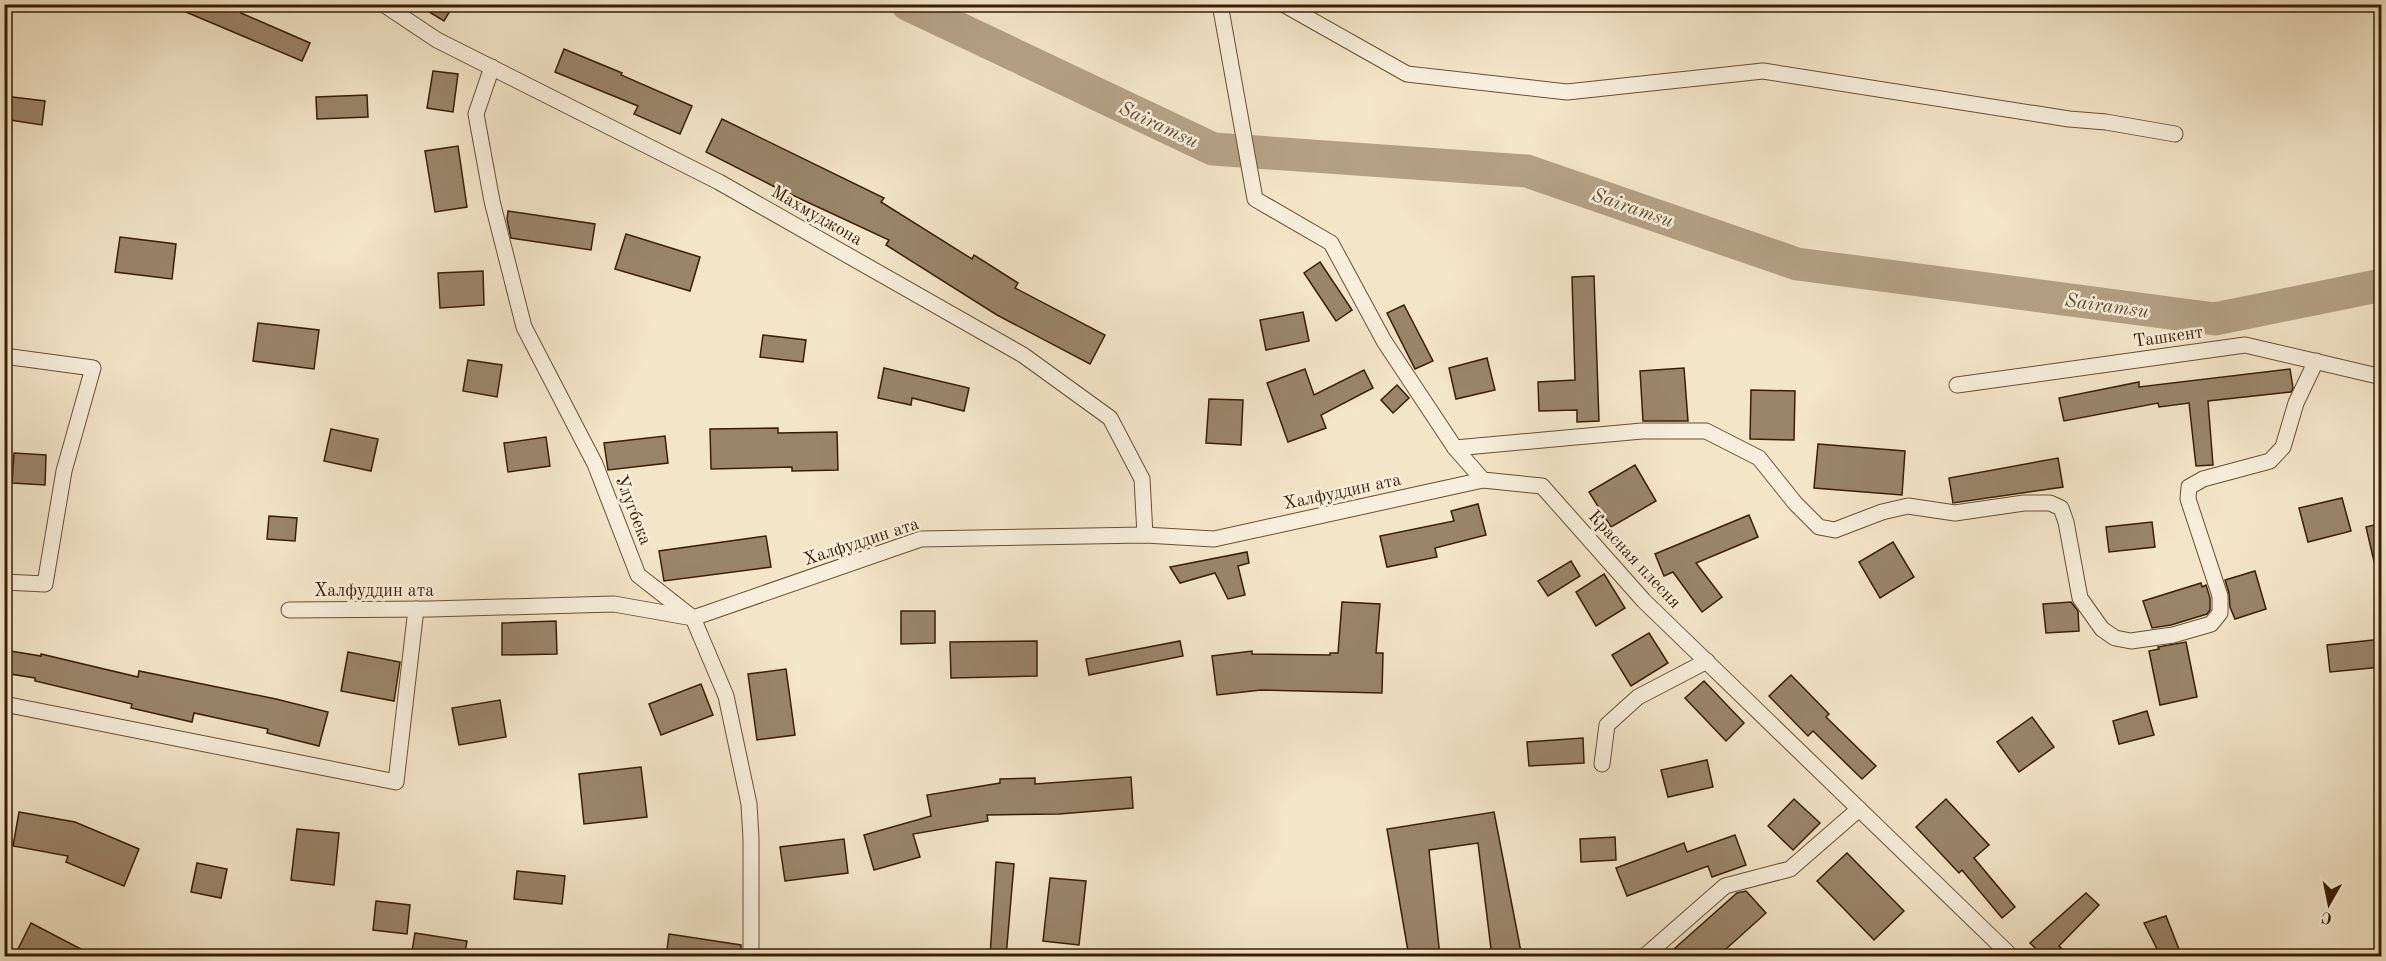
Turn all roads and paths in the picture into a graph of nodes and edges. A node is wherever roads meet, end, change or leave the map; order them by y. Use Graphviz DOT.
graph roads {
  1 [pos="383,4"];
  2 [pos="1220,4"];
  3 [pos="1283,4"];
  4 [pos="492,67"];
  5 [pos="2175,134"];
  6 [pos="4,356"];
  7 [pos="2316,361"];
  8 [pos="2382,377"];
  9 [pos="1957,385"];
  10 [pos="1455,448"];
  11 [pos="1483,480"];
  12 [pos="1145,535"];
  13 [pos="4,582"];
  14 [pos="416,609"];
  15 [pos="289,610"];
  16 [pos="693,618"];
  17 [pos="1707,661"];
  18 [pos="4,704"];
  19 [pos="1602,764"];
  20 [pos="1859,809"];
  21 [pos="751,957"];
  22 [pos="1645,957"];
  23 [pos="2011,957"];
  1 -- 4 [label="street, Махмуджона"];
  2 -- 10 [label="street"];
  3 -- 5 [label="street"];
  4 -- 12 [label="street, Махмуджона"];
  4 -- 16 [label="street, Улугбека"];
  6 -- 13 [label="street"];
  7 -- 8 [label="street, Ташкент"];
  7 -- 9 [label="street, Ташкент"];
  7 -- 10 [label="street"];
  10 -- 11 [label="street"];
  11 -- 12 [label="street, Халфуддин ата"];
  11 -- 17 [label="street, Красная плесня"];
  12 -- 16 [label="street, Халфуддин ата"];
  14 -- 15 [label="street, Халфуддин ата"];
  14 -- 16 [label="street, Халфуддин ата"];
  14 -- 18 [label="street"];
  16 -- 21 [label="street, Улугбека"];
  17 -- 19 [label="street"];
  17 -- 20 [label="street, Красная плесня"];
  20 -- 22 [label="street"];
  20 -- 23 [label="street, Красная плесня"];
}
